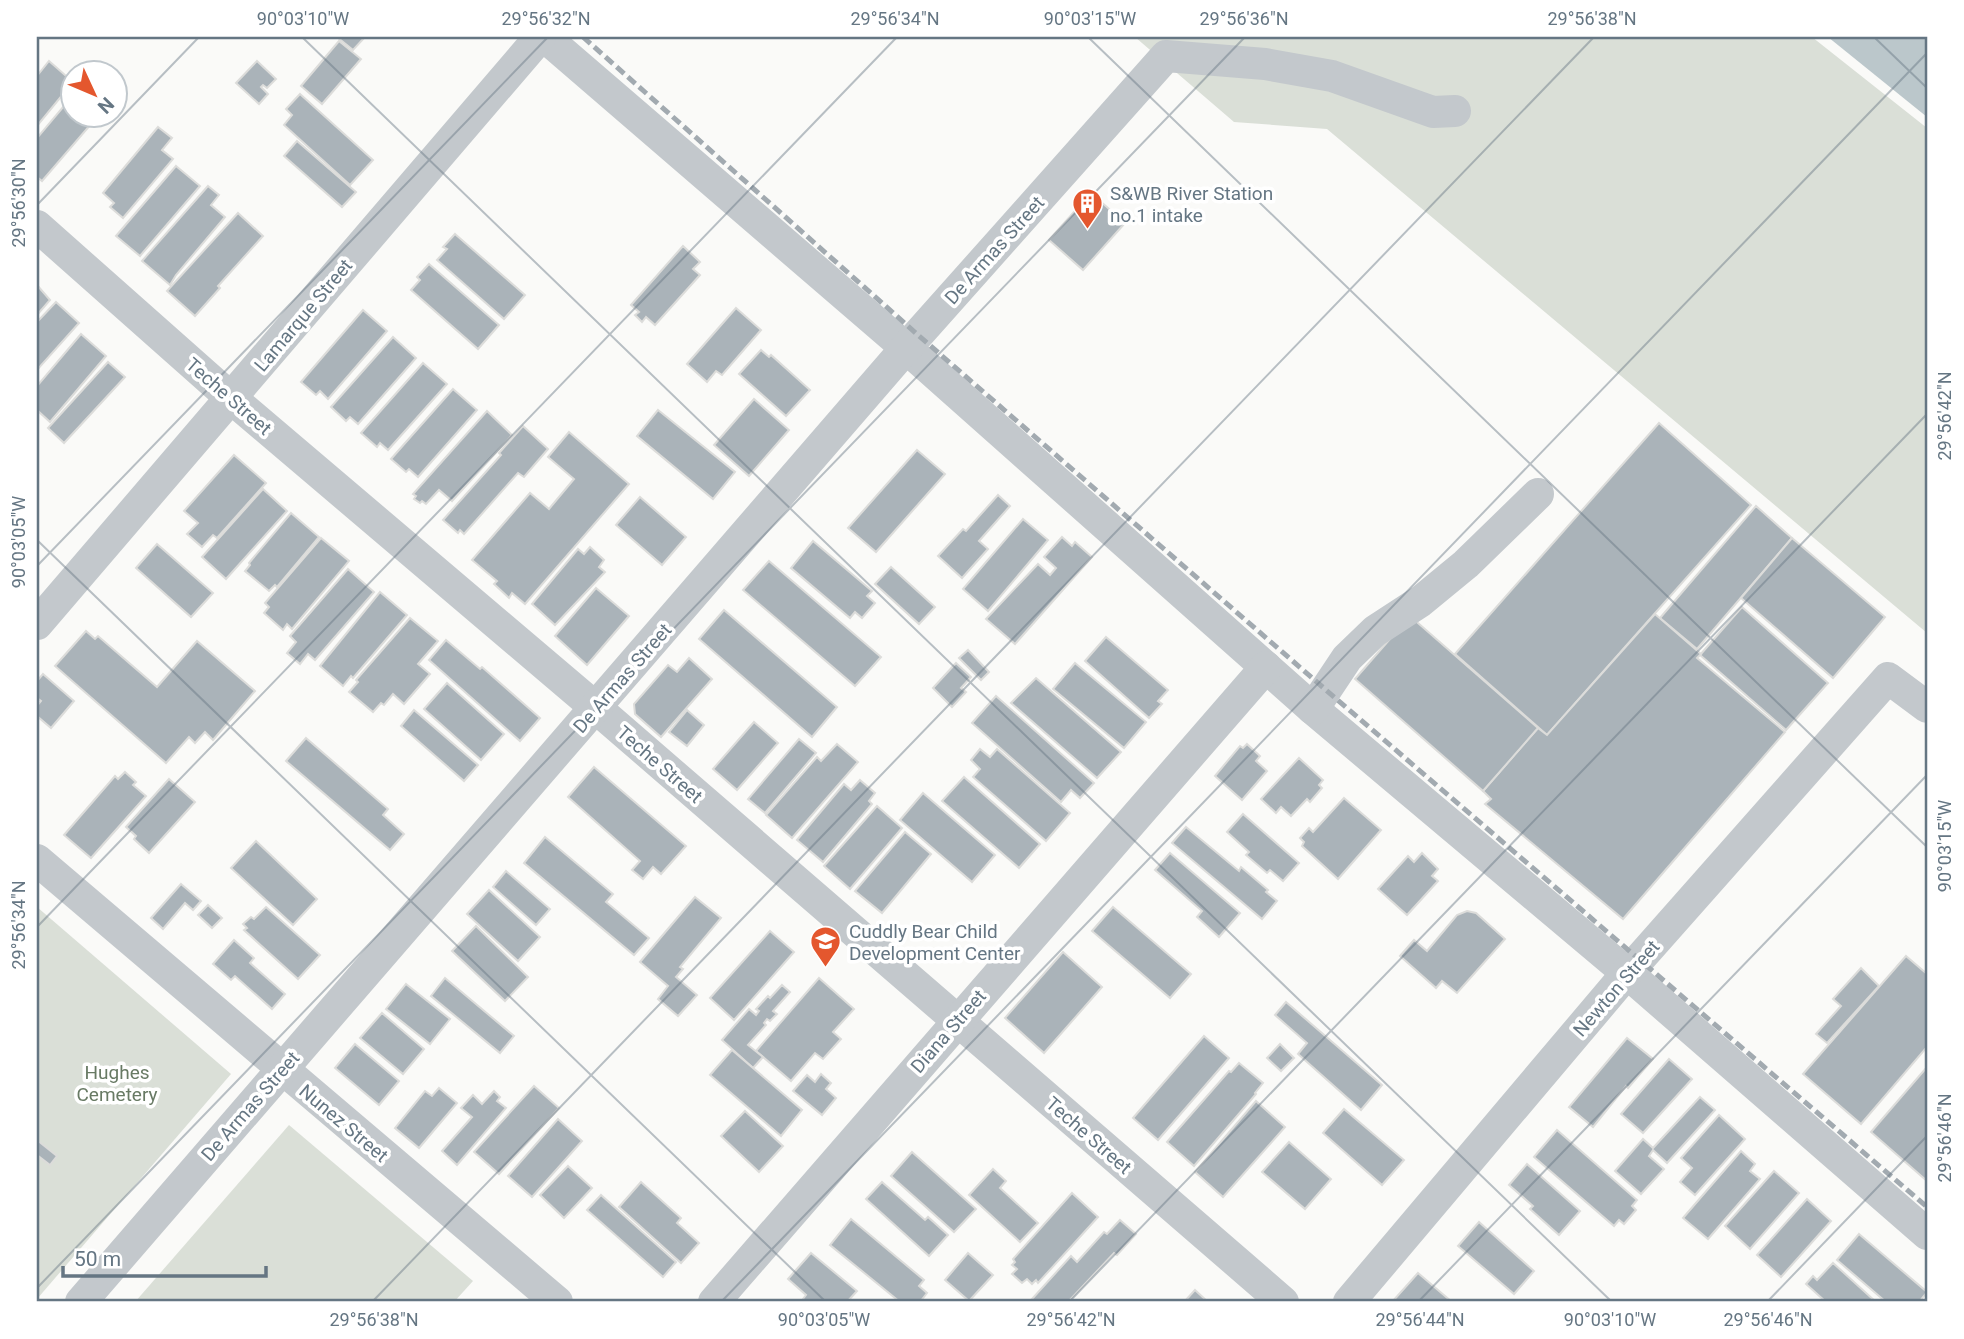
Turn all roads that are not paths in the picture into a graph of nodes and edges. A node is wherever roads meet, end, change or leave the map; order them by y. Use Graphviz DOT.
graph roads {
  1 [pos="540,37"];
  2 [pos="545,37"];
  3 [pos="1455,111"];
  4 [pos="37,226"];
  5 [pos="906,348"];
  6 [pos="231,398"];
  7 [pos="1538,494"];
  8 [pos="37,624"];
  9 [pos="1266,667"];
  10 [pos="596,708"];
  11 [pos="1927,708"];
  12 [pos="1313,709"];
  13 [pos="37,860"];
  14 [pos="1628,973"];
  15 [pos="956,1021"];
  16 [pos="281,1069"];
  17 [pos="1927,1234"];
  18 [pos="81,1302"];
  19 [pos="557,1302"];
  20 [pos="714,1302"];
  21 [pos="1283,1302"];
  22 [pos="1349,1302"];
  1 -- 6 [label="street, Lamarque Street"];
  2 -- 5 [label="street"];
  3 -- 5 [label="street, De Armas Street"];
  4 -- 6 [label="street, Teche Street"];
  5 -- 9 [label="street"];
  5 -- 10 [label="street, De Armas Street"];
  6 -- 8 [label="street, Lamarque Street"];
  6 -- 10 [label="street, Teche Street"];
  7 -- 12 [label="street"];
  9 -- 12 [label="street"];
  9 -- 15 [label="street, Diana Street"];
  10 -- 15 [label="street, Teche Street"];
  10 -- 16 [label="street, De Armas Street"];
  11 -- 14 [label="street, Newton Street"];
  12 -- 14 [label="street"];
  13 -- 16 [label="street, Nunez Street"];
  14 -- 17 [label="street"];
  14 -- 22 [label="street, Newton Street"];
  15 -- 20 [label="street, Diana Street"];
  15 -- 21 [label="street, Teche Street"];
  16 -- 18 [label="street, De Armas Street"];
  16 -- 19 [label="street, Nunez Street"];
}
